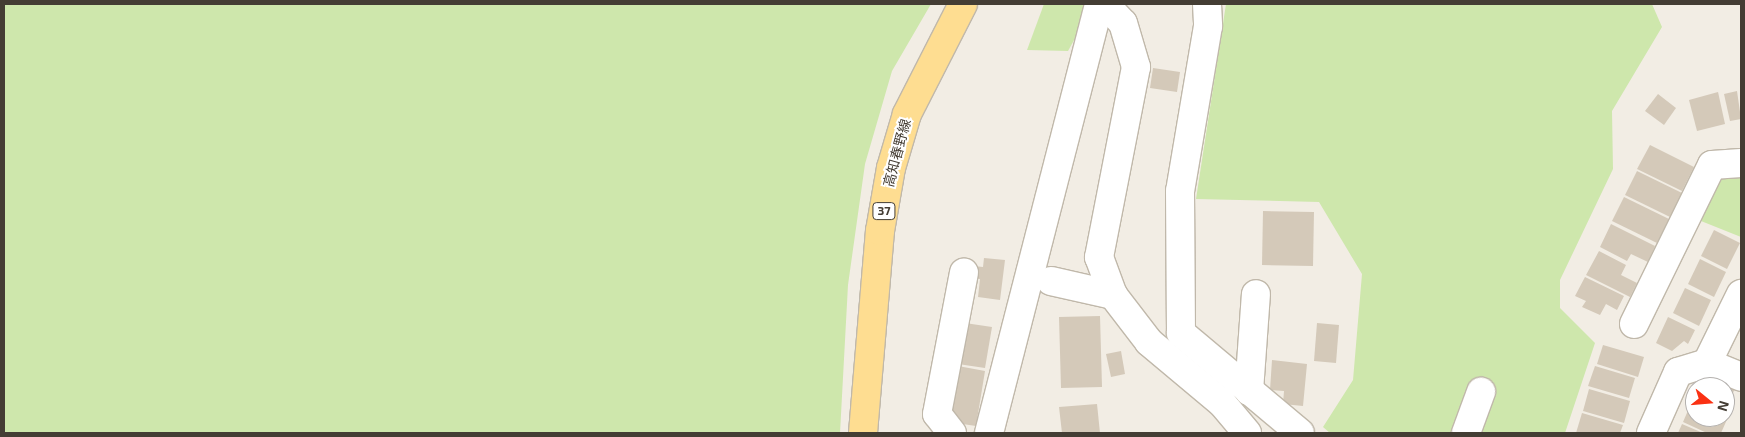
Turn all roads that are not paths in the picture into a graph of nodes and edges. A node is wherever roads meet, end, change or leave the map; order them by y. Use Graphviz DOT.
graph roads {
  1 [pos="963,4"];
  2 [pos="1099,4"];
  3 [pos="1105,4"];
  4 [pos="1207,4"];
  5 [pos="1741,163"];
  6 [pos="964,273"];
  7 [pos="1051,281"];
  8 [pos="1256,294"];
  9 [pos="1741,294"];
  10 [pos="1113,296"];
  11 [pos="1634,324"];
  12 [pos="1707,363"];
  13 [pos="1741,377"];
  14 [pos="1248,391"];
  15 [pos="1481,392"];
  16 [pos="863,433"];
  17 [pos="952,433"];
  18 [pos="989,433"];
  19 [pos="1247,433"];
  20 [pos="1300,433"];
  21 [pos="1466,433"];
  22 [pos="1651,433"];
  1 -- 16 [label="main road, 高知春野線 / 37"];
  2 -- 18 [label="street"];
  3 -- 10 [label="street"];
  4 -- 14 [label="street"];
  5 -- 11 [label="street"];
  6 -- 17 [label="street"];
  7 -- 10 [label="street"];
  8 -- 14 [label="street"];
  9 -- 12 [label="street"];
  10 -- 19 [label="street"];
  12 -- 13 [label="street"];
  12 -- 22 [label="street"];
  14 -- 20 [label="street"];
  15 -- 21 [label="street"];
}
